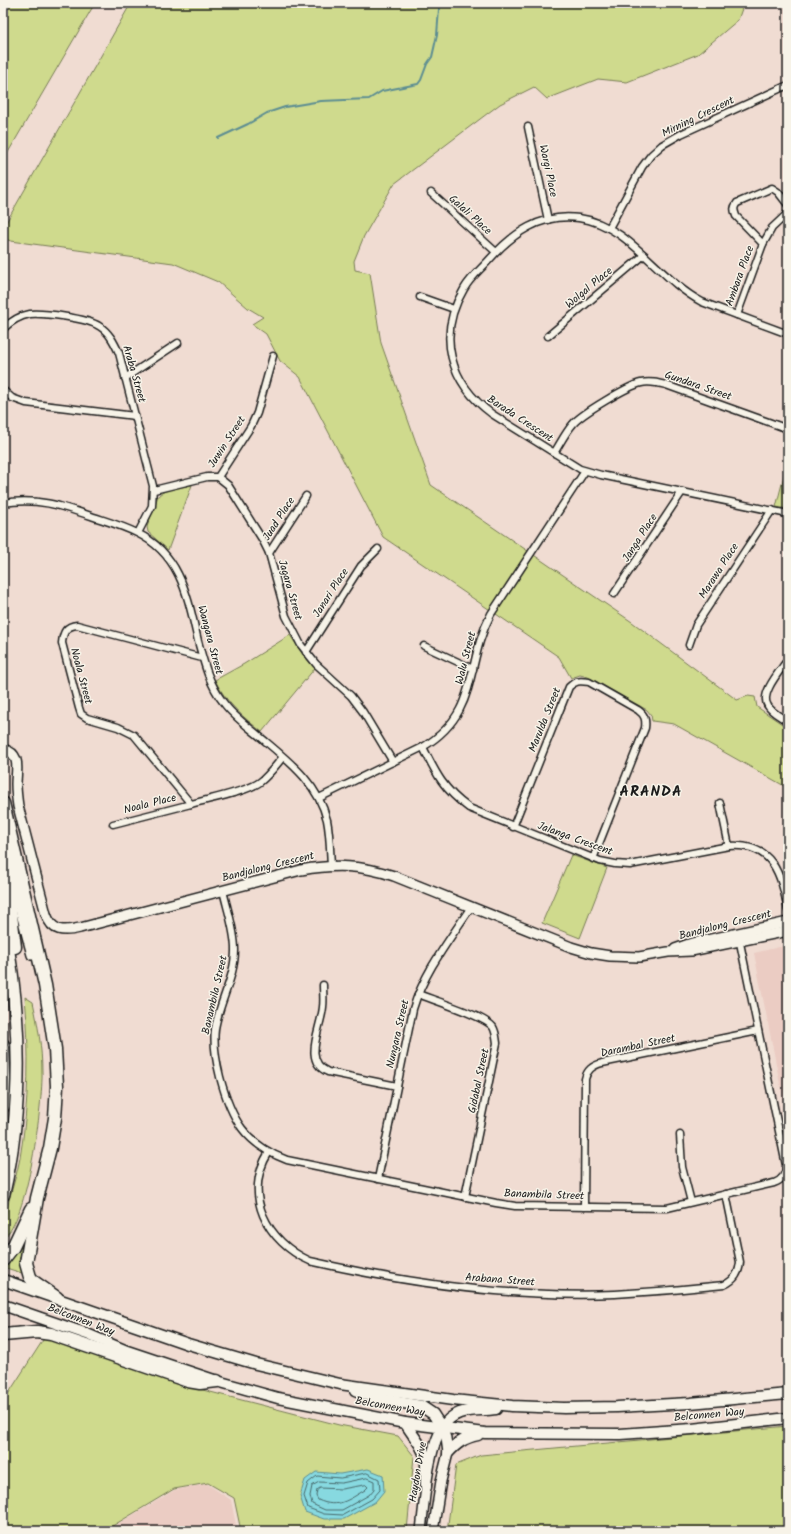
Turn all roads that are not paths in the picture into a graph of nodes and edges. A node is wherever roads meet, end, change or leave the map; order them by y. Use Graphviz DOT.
graph roads {
  1 [pos="788,85"];
  2 [pos="528,127"];
  3 [pos="431,193"];
  4 [pos="788,205"];
  5 [pos="788,213"];
  6 [pos="548,220"];
  7 [pos="609,228"];
  8 [pos="763,244"];
  9 [pos="496,252"];
  10 [pos="644,255"];
  11 [pos="420,297"];
  12 [pos="454,309"];
  13 [pos="737,315"];
  14 [pos="3,329"];
  15 [pos="788,334"];
  16 [pos="548,336"];
  17 [pos="178,343"];
  18 [pos="273,356"];
  19 [pos="125,378"];
  20 [pos="3,390"];
  21 [pos="135,416"];
  22 [pos="788,429"];
  23 [pos="554,453"];
  24 [pos="586,471"];
  25 [pos="218,477"];
  26 [pos="154,490"];
  27 [pos="682,492"];
  28 [pos="306,496"];
  29 [pos="3,503"];
  30 [pos="772,510"];
  31 [pos="788,514"];
  32 [pos="138,533"];
  33 [pos="378,549"];
  34 [pos="269,553"];
  35 [pos="614,594"];
  36 [pos="688,645"];
  37 [pos="424,646"];
  38 [pos="306,652"];
  39 [pos="202,658"];
  40 [pos="788,659"];
  41 [pos="473,669"];
  42 [pos="788,722"];
  43 [pos="422,747"];
  44 [pos="3,749"];
  45 [pos="283,757"];
  46 [pos="393,762"];
  47 [pos="319,798"];
  48 [pos="3,803"];
  49 [pos="720,803"];
  50 [pos="191,804"];
  51 [pos="113,824"];
  52 [pos="513,827"];
  53 [pos="3,844"];
  54 [pos="729,846"];
  55 [pos="593,859"];
  56 [pos="331,866"];
  57 [pos="3,872"];
  58 [pos="223,890"];
  59 [pos="471,907"];
  60 [pos="788,910"];
  61 [pos="3,921"];
  62 [pos="788,922"];
  63 [pos="788,931"];
  64 [pos="739,937"];
  65 [pos="323,985"];
  66 [pos="418,994"];
  67 [pos="51,1019"];
  68 [pos="758,1031"];
  69 [pos="3,1045"];
  70 [pos="18,1047"];
  71 [pos="397,1086"];
  72 [pos="3,1106"];
  73 [pos="680,1135"];
  74 [pos="269,1152"];
  75 [pos="378,1179"];
  76 [pos="726,1194"];
  77 [pos="3,1195"];
  78 [pos="465,1197"];
  79 [pos="37,1198"];
  80 [pos="691,1202"];
  81 [pos="584,1207"];
  82 [pos="20,1232"];
  83 [pos="3,1249"];
  84 [pos="3,1260"];
  85 [pos="3,1280"];
  86 [pos="57,1298"];
  87 [pos="3,1305"];
  88 [pos="3,1335"];
  89 [pos="217,1381"];
  90 [pos="340,1384"];
  91 [pos="788,1394"];
  92 [pos="512,1406"];
  93 [pos="788,1418"];
  94 [pos="405,1423"];
  95 [pos="442,1428"];
  96 [pos="485,1433"];
  97 [pos="448,1453"];
  98 [pos="426,1487"];
  99 [pos="421,1531"];
  100 [pos="433,1531"];
  1 -- 7 [label="street, Mirning Crescent"];
  2 -- 6 [label="street, Wargi Place"];
  3 -- 9 [label="street, Galali Place"];
  4 -- 8 [label="street, Ambara Place"];
  5 -- 8 [label="street, Ambara Place"];
  6 -- 7 [label="street, Barada Crescent"];
  6 -- 9 [label="street, Barada Crescent"];
  7 -- 10 [label="street, Barada Crescent"];
  8 -- 13 [label="street, Ambara Place"];
  9 -- 12 [label="street, Barada Crescent"];
  10 -- 13 [label="street, Barada Crescent"];
  10 -- 16 [label="street, Wolgal Place"];
  11 -- 12 [label="street"];
  12 -- 23 [label="street, Barada Crescent"];
  13 -- 15 [label="street, Barada Crescent"];
  14 -- 19 [label="street, Araba Street"];
  17 -- 19 [label="street"];
  18 -- 25 [label="street, Juwin Street"];
  19 -- 21 [label="street, Araba Street"];
  20 -- 21 [label="street, Araba Street"];
  21 -- 26 [label="street, Araba Street"];
  22 -- 23 [label="street, Gundara Street"];
  23 -- 24 [label="street, Barada Crescent"];
  24 -- 27 [label="street, Barada Crescent"];
  24 -- 41 [label="street, Walu Street"];
  25 -- 26 [label="street, Juwin Street"];
  25 -- 34 [label="street, Jagara Street"];
  26 -- 32 [label="street, Araba Street"];
  27 -- 30 [label="street, Barada Crescent"];
  27 -- 35 [label="street, Janga Place"];
  28 -- 34 [label="street, Juad Place"];
  29 -- 32 [label="street, Wangara Street"];
  30 -- 31 [label="street, Barada Crescent"];
  30 -- 36 [label="street, Marawa Place"];
  32 -- 39 [label="street, Wangara Street"];
  33 -- 38 [label="street, Janari Place"];
  34 -- 38 [label="street, Jagara Street"];
  37 -- 41 [label="street"];
  38 -- 46 [label="street, Jagara Street"];
  39 -- 45 [label="street, Wangara Street"];
  39 -- 50 [label="street, Noala Street"];
  40 -- 42 [label="street"];
  41 -- 43 [label="street, Walu Street"];
  43 -- 46 [label="street, Walu Street"];
  43 -- 52 [label="street, Jalanga Crescent"];
  44 -- 58 [label="street, Bandjalong Crescent"];
  45 -- 47 [label="street, Wangara Street"];
  45 -- 50 [label="street"];
  46 -- 47 [label="street, Walu Street"];
  47 -- 56 [label="street, Wangara Street"];
  48 -- 67 [label="highway"];
  49 -- 54 [label="street"];
  50 -- 51 [label="street, Noala Place"];
  52 -- 55 [label="street, Jalanga Crescent"];
  52 -- 55 [label="street, Marulda Street"];
  53 -- 67 [label="street"];
  54 -- 55 [label="street, Jalanga Crescent"];
  54 -- 60 [label="street, Jalanga Crescent"];
  56 -- 58 [label="street, Bandjalong Crescent"];
  56 -- 59 [label="street, Bandjalong Crescent"];
  57 -- 70 [label="highway"];
  58 -- 74 [label="street, Banambila Street"];
  59 -- 64 [label="street, Bandjalong Crescent"];
  59 -- 66 [label="street, Nungara Street"];
  61 -- 70 [label="highway"];
  62 -- 64 [label="street, Bandjalong Crescent"];
  63 -- 64 [label="street, Bandjalong Crescent"];
  64 -- 68 [label="street, Banambila Street"];
  65 -- 71 [label="street"];
  66 -- 71 [label="street, Nungara Street"];
  66 -- 78 [label="street, Gidabal Street"];
  67 -- 79 [label="highway"];
  68 -- 76 [label="street, Banambila Street"];
  68 -- 81 [label="street, Darambal Street"];
  69 -- 72 [label="highway"];
  70 -- 77 [label="highway"];
  71 -- 75 [label="street, Nungara Street"];
  73 -- 80 [label="street"];
  74 -- 75 [label="street, Banambila Street"];
  74 -- 76 [label="street, Arabana Street"];
  75 -- 78 [label="street, Banambila Street"];
  76 -- 80 [label="street, Banambila Street"];
  78 -- 81 [label="street, Banambila Street"];
  79 -- 82 [label="highway"];
  79 -- 86 [label="highway"];
  80 -- 81 [label="street, Banambila Street"];
  82 -- 83 [label="highway"];
  82 -- 84 [label="highway"];
  85 -- 86 [label="main road, Belconnen Way"];
  86 -- 90 [label="main road, Belconnen Way"];
  87 -- 89 [label="main road, Belconnen Way"];
  88 -- 89 [label="highway"];
  89 -- 94 [label="main road, Belconnen Way"];
  90 -- 92 [label="main road, Belconnen Way"];
  90 -- 95 [label="main road"];
  91 -- 92 [label="main road, Belconnen Way"];
  92 -- 95 [label="main road"];
  93 -- 96 [label="main road, Belconnen Way"];
  94 -- 95 [label="main road, Belconnen Way"];
  94 -- 98 [label="main road"];
  95 -- 96 [label="main road, Belconnen Way"];
  95 -- 97 [label="street"];
  95 -- 98 [label="street, Haydon Drive"];
  96 -- 97 [label="main road"];
  97 -- 100 [label="street"];
  98 -- 99 [label="street, Haydon Drive"];
}
